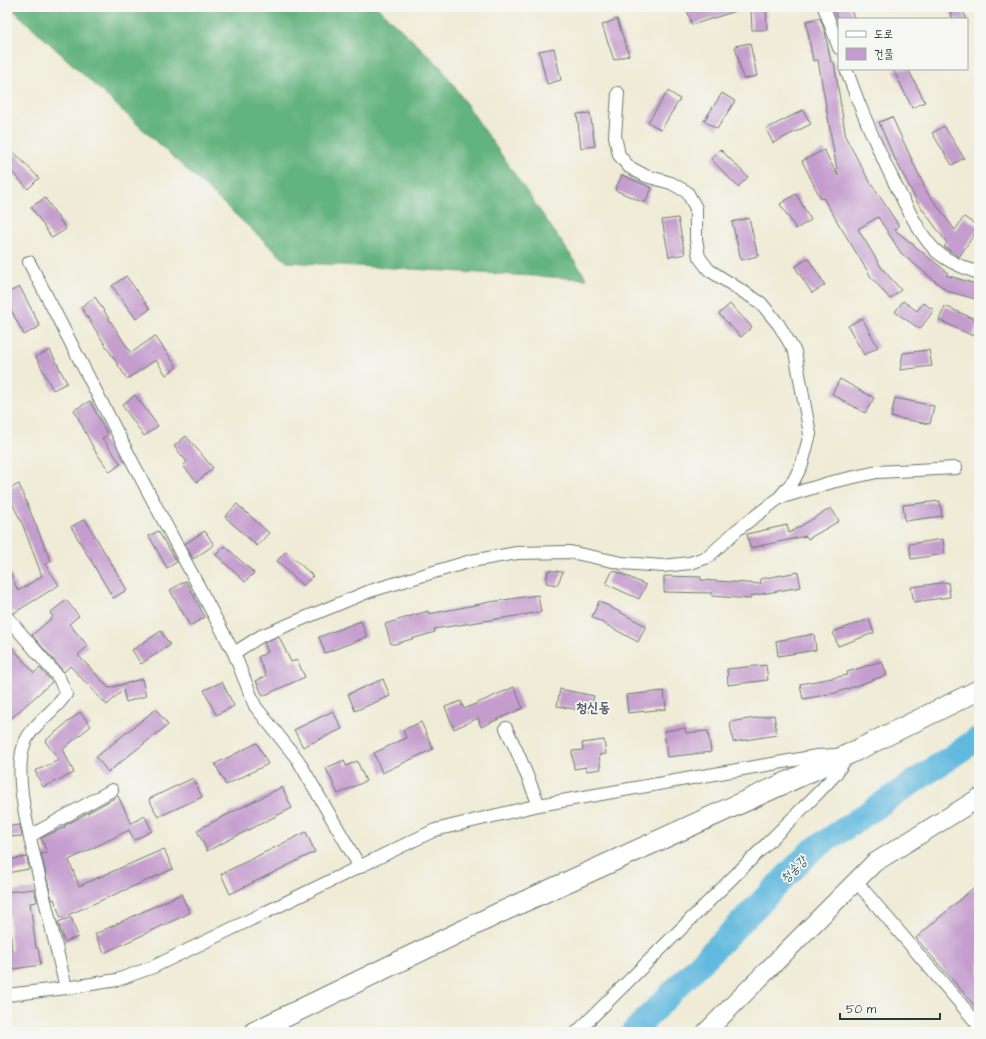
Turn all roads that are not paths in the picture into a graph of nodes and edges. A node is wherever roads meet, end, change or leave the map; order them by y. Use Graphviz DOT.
graph roads {
  1 [pos="824,7"];
  2 [pos="838,45"];
  3 [pos="846,70"];
  4 [pos="618,93"];
  5 [pos="28,262"];
  6 [pos="979,273"];
  7 [pos="956,468"];
  8 [pos="778,499"];
  9 [pos="7,617"];
  10 [pos="234,653"];
  11 [pos="979,690"];
  12 [pos="506,728"];
  13 [pos="849,754"];
  14 [pos="112,790"];
  15 [pos="979,798"];
  16 [pos="538,805"];
  17 [pos="30,836"];
  18 [pos="360,867"];
  19 [pos="855,880"];
  20 [pos="66,988"];
  21 [pos="7,995"];
  22 [pos="979,1029"];
  23 [pos="254,1032"];
  24 [pos="577,1032"];
  25 [pos="706,1032"];
  1 -- 2 [label="street"];
  3 -- 6 [label="street"];
  4 -- 8 [label="street"];
  5 -- 10 [label="street"];
  7 -- 8 [label="street"];
  8 -- 10 [label="street"];
  9 -- 17 [label="street"];
  10 -- 18 [label="street"];
  11 -- 13 [label="main road"];
  12 -- 16 [label="street"];
  13 -- 16 [label="street"];
  13 -- 23 [label="main road"];
  13 -- 24 [label="street"];
  14 -- 17 [label="street"];
  15 -- 19 [label="street"];
  16 -- 18 [label="street"];
  17 -- 20 [label="street"];
  18 -- 20 [label="street"];
  19 -- 22 [label="street"];
  19 -- 25 [label="street"];
  20 -- 21 [label="street"];
}
